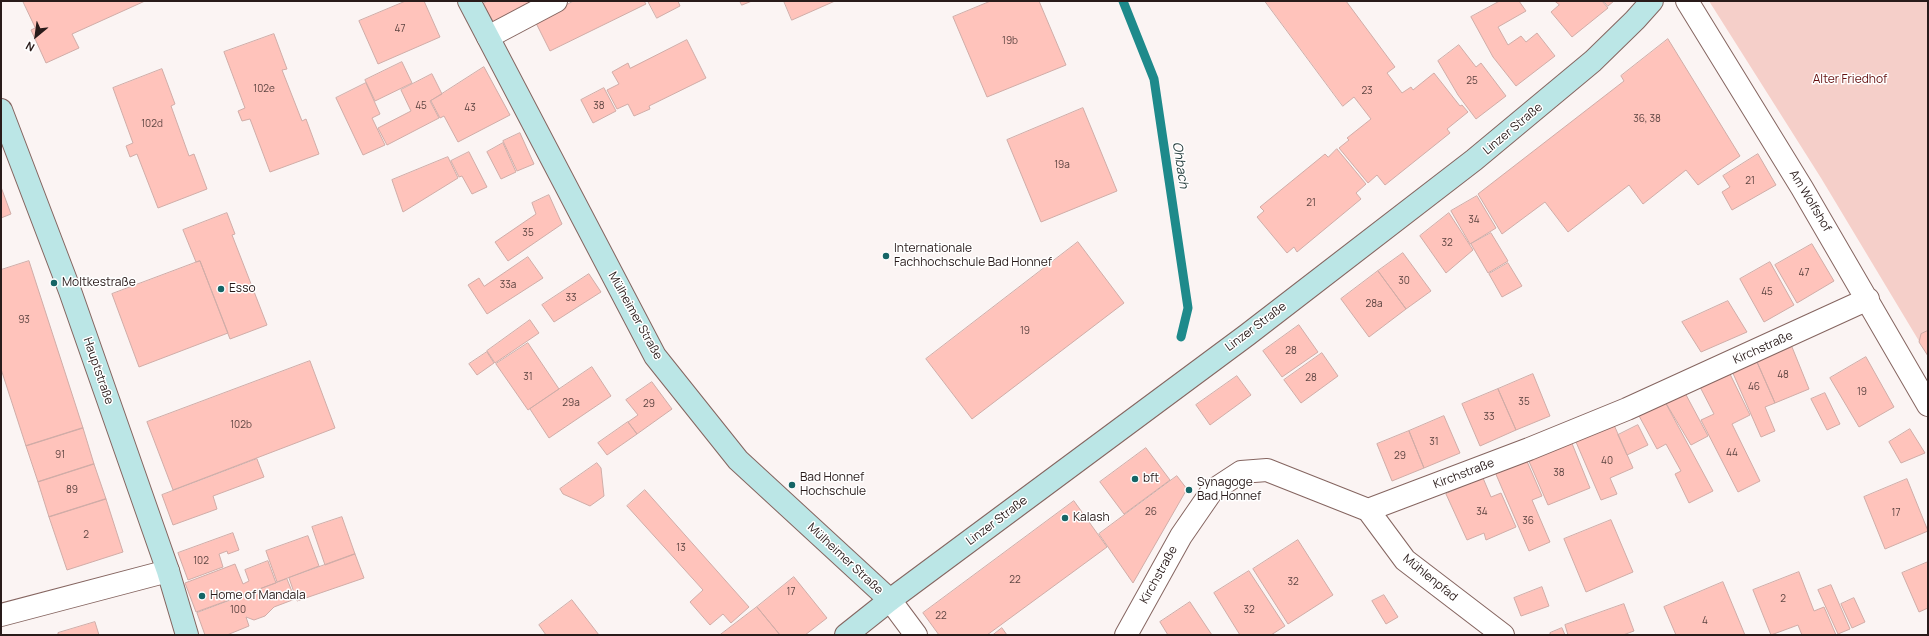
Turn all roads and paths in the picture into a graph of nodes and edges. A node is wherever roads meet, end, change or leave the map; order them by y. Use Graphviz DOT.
graph roads {
  1 [pos="469,1"];
  2 [pos="556,1"];
  3 [pos="1652,1"];
  4 [pos="1687,1"];
  5 [pos="488,37"];
  6 [pos="1,110"];
  7 [pos="1868,299"];
  8 [pos="1928,405"];
  9 [pos="1368,510"];
  10 [pos="168,571"];
  11 [pos="890,600"];
  12 [pos="1,615"];
  13 [pos="187,635"];
  14 [pos="846,635"];
  15 [pos="916,635"];
  16 [pos="1126,635"];
  17 [pos="1503,635"];
  1 -- 5 [label="main road, Mülheimer Straße"];
  2 -- 5 [label="street"];
  3 -- 11 [label="main road, Linzer Straße"];
  4 -- 7 [label="street, Am Wolfshof"];
  5 -- 11 [label="main road, Mülheimer Straße"];
  6 -- 10 [label="main road, Hauptstraße"];
  7 -- 8 [label="street, Am Wolfshof"];
  7 -- 9 [label="street, Kirchstraße"];
  9 -- 16 [label="street, Kirchstraße"];
  9 -- 17 [label="street, Mühlenpfad"];
  10 -- 12 [label="street"];
  10 -- 13 [label="main road, Hauptstraße"];
  11 -- 14 [label="main road, Linzer Straße"];
  11 -- 15 [label="street, Mülheimer Straße"];
}
